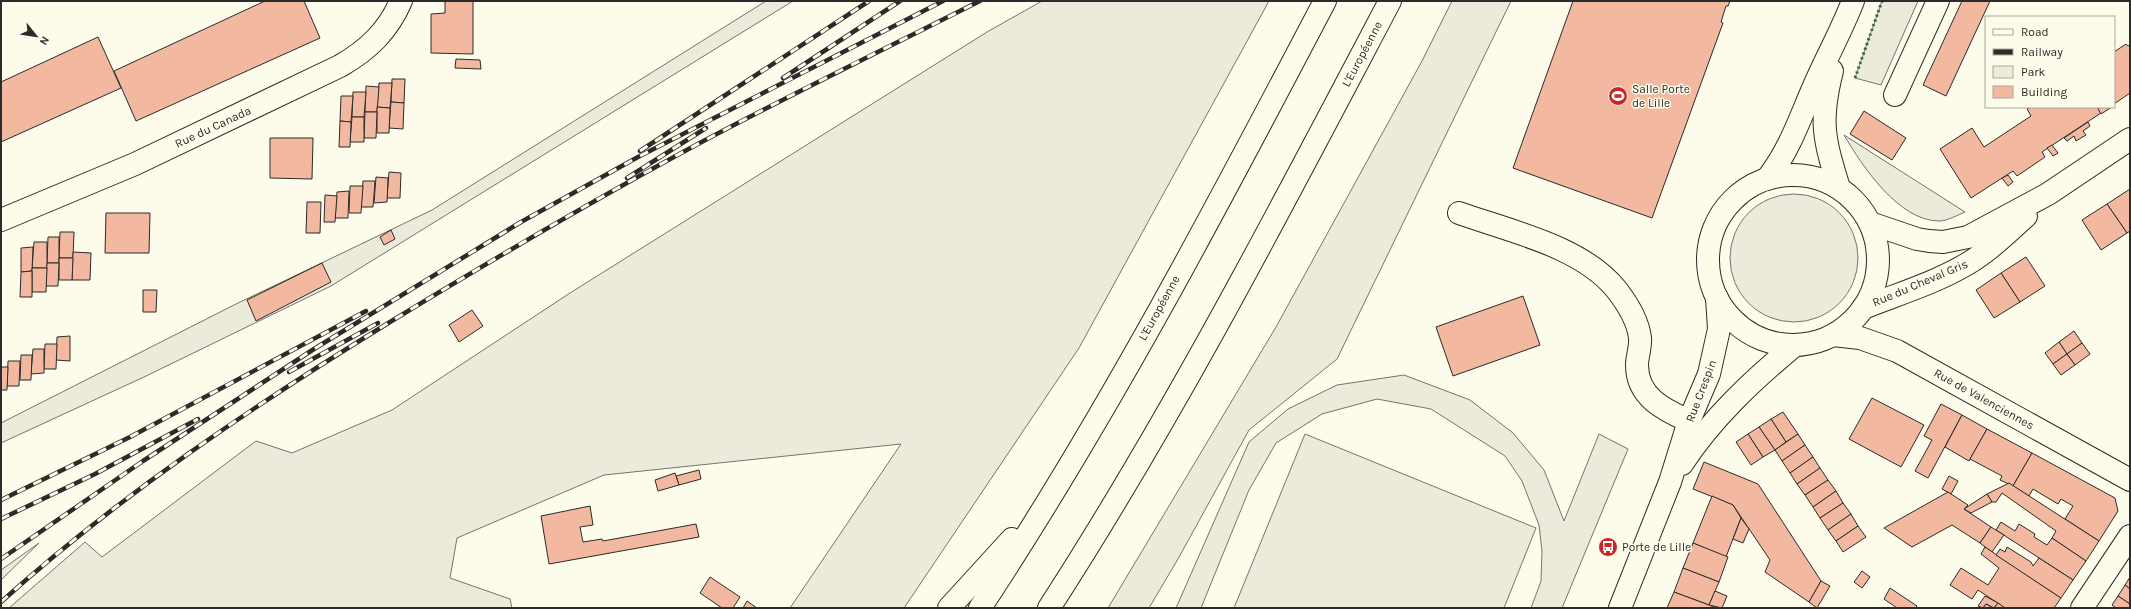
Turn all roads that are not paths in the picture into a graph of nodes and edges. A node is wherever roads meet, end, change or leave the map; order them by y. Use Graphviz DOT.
graph roads {
  1 [pos="401,1"];
  2 [pos="1325,1"];
  3 [pos="1390,1"];
  4 [pos="1938,1"];
  5 [pos="1851,7"];
  6 [pos="1895,95"];
  7 [pos="2130,139"];
  8 [pos="1767,179"];
  9 [pos="1839,188"];
  10 [pos="2048,194"];
  11 [pos="1459,213"];
  12 [pos="1,220"];
  13 [pos="1870,223"];
  14 [pos="1717,298"];
  15 [pos="1863,308"];
  16 [pos="1832,335"];
  17 [pos="1795,345"];
  18 [pos="1690,421"];
  19 [pos="2130,480"];
  20 [pos="1670,482"];
  21 [pos="1046,501"];
  22 [pos="1098,529"];
  23 [pos="2130,536"];
  24 [pos="949,608"];
  25 [pos="980,608"];
  26 [pos="1049,608"];
  27 [pos="1061,608"];
  28 [pos="1620,608"];
  29 [pos="2082,608"];
  1 -- 12 [label="main road, Rue du Canada"];
  2 -- 21 [label="main road, L'Européenne"];
  3 -- 22 [label="main road, L'Européenne"];
  4 -- 6 [label="main road"];
  5 -- 8 [label="main road"];
  5 -- 9 [label="main road"];
  7 -- 10 [label="main road, Rue du Cheval Gris"];
  8 -- 9 [label="main road"];
  8 -- 14 [label="main road"];
  9 -- 13 [label="main road"];
  10 -- 13 [label="main road, Rue du Cheval Gris"];
  10 -- 15 [label="main road, Rue du Cheval Gris"];
  11 -- 18 [label="main road"];
  13 -- 15 [label="main road"];
  14 -- 17 [label="main road"];
  14 -- 18 [label="main road, Rue Crespin"];
  15 -- 16 [label="main road"];
  16 -- 17 [label="main road"];
  16 -- 19 [label="main road, Rue de Valenciennes"];
  17 -- 20 [label="main road, Rue Crespin"];
  18 -- 20 [label="main road, Rue Crespin"];
  20 -- 28 [label="main road, Rue Crespin"];
  21 -- 24 [label="main road"];
  21 -- 25 [label="main road, L'Européenne"];
  22 -- 26 [label="main road, L'Européenne"];
  22 -- 27 [label="main road"];
  23 -- 29 [label="main road"];
}
